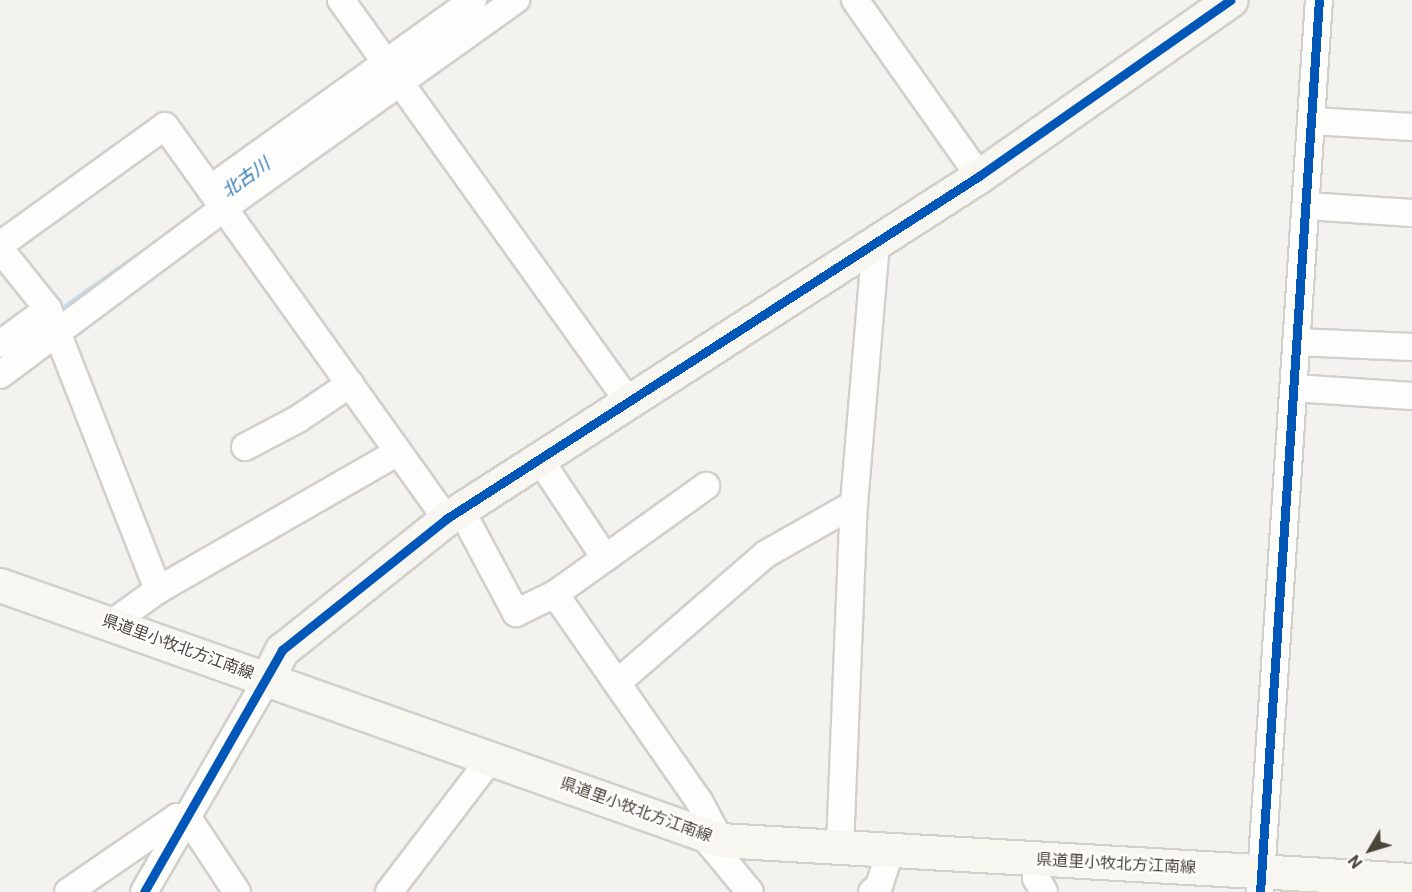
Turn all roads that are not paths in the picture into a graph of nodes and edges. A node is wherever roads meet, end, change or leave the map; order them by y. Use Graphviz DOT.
graph roads {
  1 [pos="341,0"];
  2 [pos="474,0"];
  3 [pos="516,0"];
  4 [pos="855,0"];
  5 [pos="1230,0"];
  6 [pos="1319,0"];
  7 [pos="394,72"];
  8 [pos="1313,121"];
  9 [pos="1412,127"];
  10 [pos="979,176"];
  11 [pos="217,198"];
  12 [pos="1307,206"];
  13 [pos="1412,213"];
  14 [pos="876,244"];
  15 [pos="0,247"];
  16 [pos="52,319"];
  17 [pos="1296,342"];
  18 [pos="0,344"];
  19 [pos="1412,347"];
  20 [pos="0,375"];
  21 [pos="350,384"];
  22 [pos="1294,388"];
  23 [pos="1412,396"];
  24 [pos="629,403"];
  25 [pos="246,447"];
  26 [pos="398,452"];
  27 [pos="540,460"];
  28 [pos="706,486"];
  29 [pos="854,504"];
  30 [pos="453,515"];
  31 [pos="605,558"];
  32 [pos="0,585"];
  33 [pos="158,590"];
  34 [pos="555,594"];
  35 [pos="112,623"];
  36 [pos="267,679"];
  37 [pos="617,683"];
  38 [pos="491,758"];
  39 [pos="188,818"];
  40 [pos="711,837"];
  41 [pos="840,847"];
  42 [pos="891,850"];
  43 [pos="1036,859"];
  44 [pos="1412,880"];
  45 [pos="1261,882"];
  46 [pos="68,892"];
  47 [pos="144,892"];
  48 [pos="237,892"];
  49 [pos="389,892"];
  50 [pos="750,892"];
  51 [pos="872,892"];
  52 [pos="1044,892"];
  1 -- 7 [label="street"];
  2 -- 7 [label="street"];
  3 -- 7 [label="street"];
  4 -- 10 [label="street"];
  5 -- 10 [label="main road"];
  6 -- 8 [label="street"];
  7 -- 11 [label="street"];
  7 -- 24 [label="street"];
  8 -- 9 [label="street"];
  8 -- 12 [label="street"];
  10 -- 14 [label="main road"];
  11 -- 15 [label="street"];
  11 -- 16 [label="street"];
  11 -- 21 [label="street"];
  12 -- 13 [label="street"];
  12 -- 17 [label="street"];
  14 -- 24 [label="main road"];
  14 -- 29 [label="street"];
  15 -- 16 [label="street"];
  16 -- 18 [label="street"];
  16 -- 20 [label="street"];
  16 -- 33 [label="street"];
  17 -- 19 [label="street"];
  17 -- 22 [label="street"];
  21 -- 25 [label="street"];
  21 -- 26 [label="street"];
  22 -- 23 [label="street"];
  22 -- 45 [label="street"];
  24 -- 27 [label="main road"];
  26 -- 30 [label="street"];
  26 -- 33 [label="street"];
  27 -- 30 [label="main road"];
  27 -- 31 [label="street"];
  28 -- 31 [label="street"];
  29 -- 37 [label="street"];
  29 -- 41 [label="street"];
  30 -- 34 [label="street"];
  30 -- 36 [label="main road"];
  31 -- 34 [label="street"];
  32 -- 35 [label="main road, 県道里小牧北方江南線"];
  33 -- 35 [label="street"];
  34 -- 37 [label="street"];
  35 -- 36 [label="main road, 県道里小牧北方江南線"];
  36 -- 38 [label="main road, 県道里小牧北方江南線"];
  36 -- 39 [label="street"];
  37 -- 40 [label="street"];
  38 -- 40 [label="main road, 県道里小牧北方江南線"];
  38 -- 49 [label="street"];
  39 -- 46 [label="street"];
  39 -- 47 [label="street"];
  39 -- 48 [label="street"];
  40 -- 41 [label="main road, 県道里小牧北方江南線"];
  40 -- 50 [label="street"];
  41 -- 42 [label="main road, 県道里小牧北方江南線"];
  42 -- 43 [label="main road, 県道里小牧北方江南線"];
  42 -- 51 [label="street"];
  43 -- 45 [label="main road, 県道里小牧北方江南線"];
  43 -- 52 [label="street"];
  44 -- 45 [label="main road, 県道里小牧北方江南線"];
}
